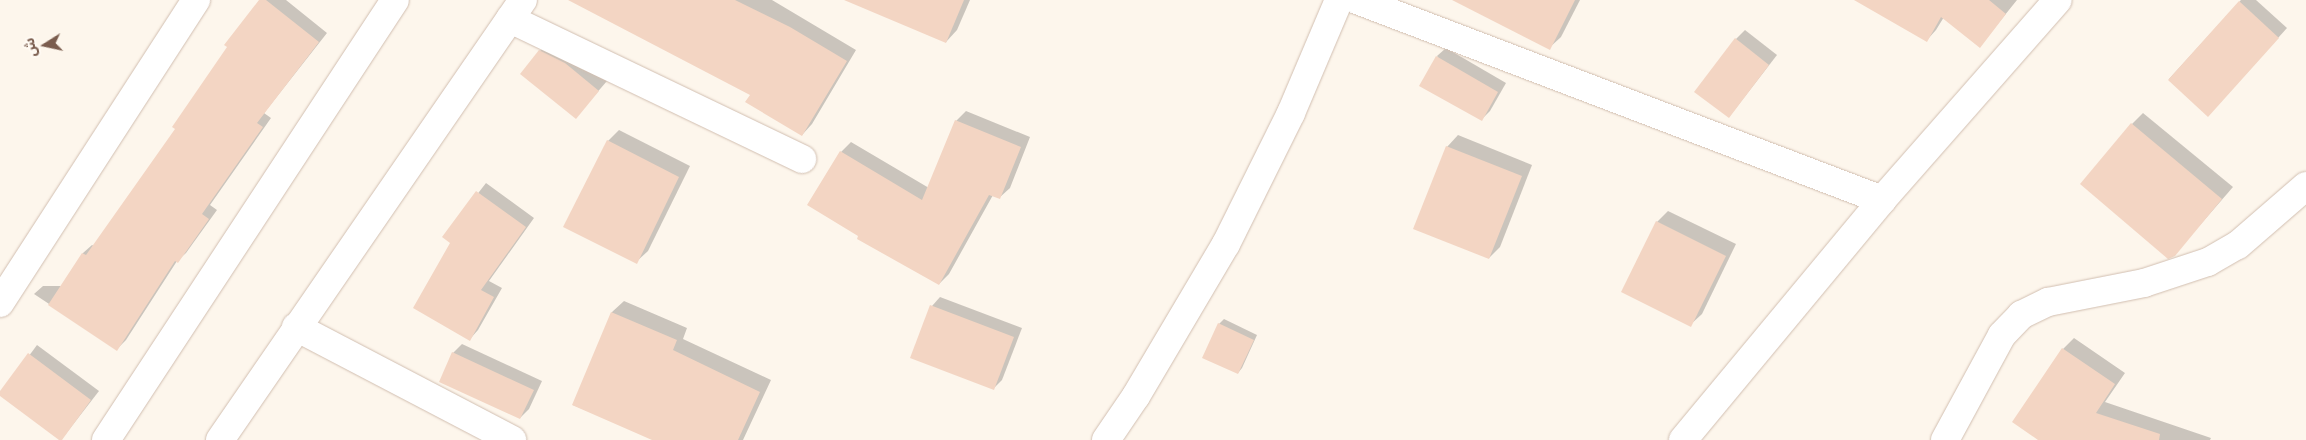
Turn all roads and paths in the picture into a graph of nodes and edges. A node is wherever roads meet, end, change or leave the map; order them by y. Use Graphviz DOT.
graph roads {
  1 [pos="196,0"];
  2 [pos="395,0"];
  3 [pos="1339,0"];
  4 [pos="1357,0"];
  5 [pos="2058,0"];
  6 [pos="516,10"];
  7 [pos="802,159"];
  8 [pos="2306,186"];
  9 [pos="1882,200"];
  10 [pos="0,303"];
  11 [pos="296,328"];
  12 [pos="106,440"];
  13 [pos="220,440"];
  14 [pos="512,440"];
  15 [pos="1106,440"];
  16 [pos="1683,440"];
  17 [pos="1945,440"];
  1 -- 10 [label="street"];
  2 -- 12 [label="street"];
  3 -- 15 [label="street"];
  4 -- 9 [label="street"];
  5 -- 9 [label="street"];
  6 -- 7 [label="street"];
  6 -- 11 [label="street"];
  8 -- 17 [label="street"];
  9 -- 16 [label="street"];
  11 -- 13 [label="street"];
  11 -- 14 [label="street"];
}
